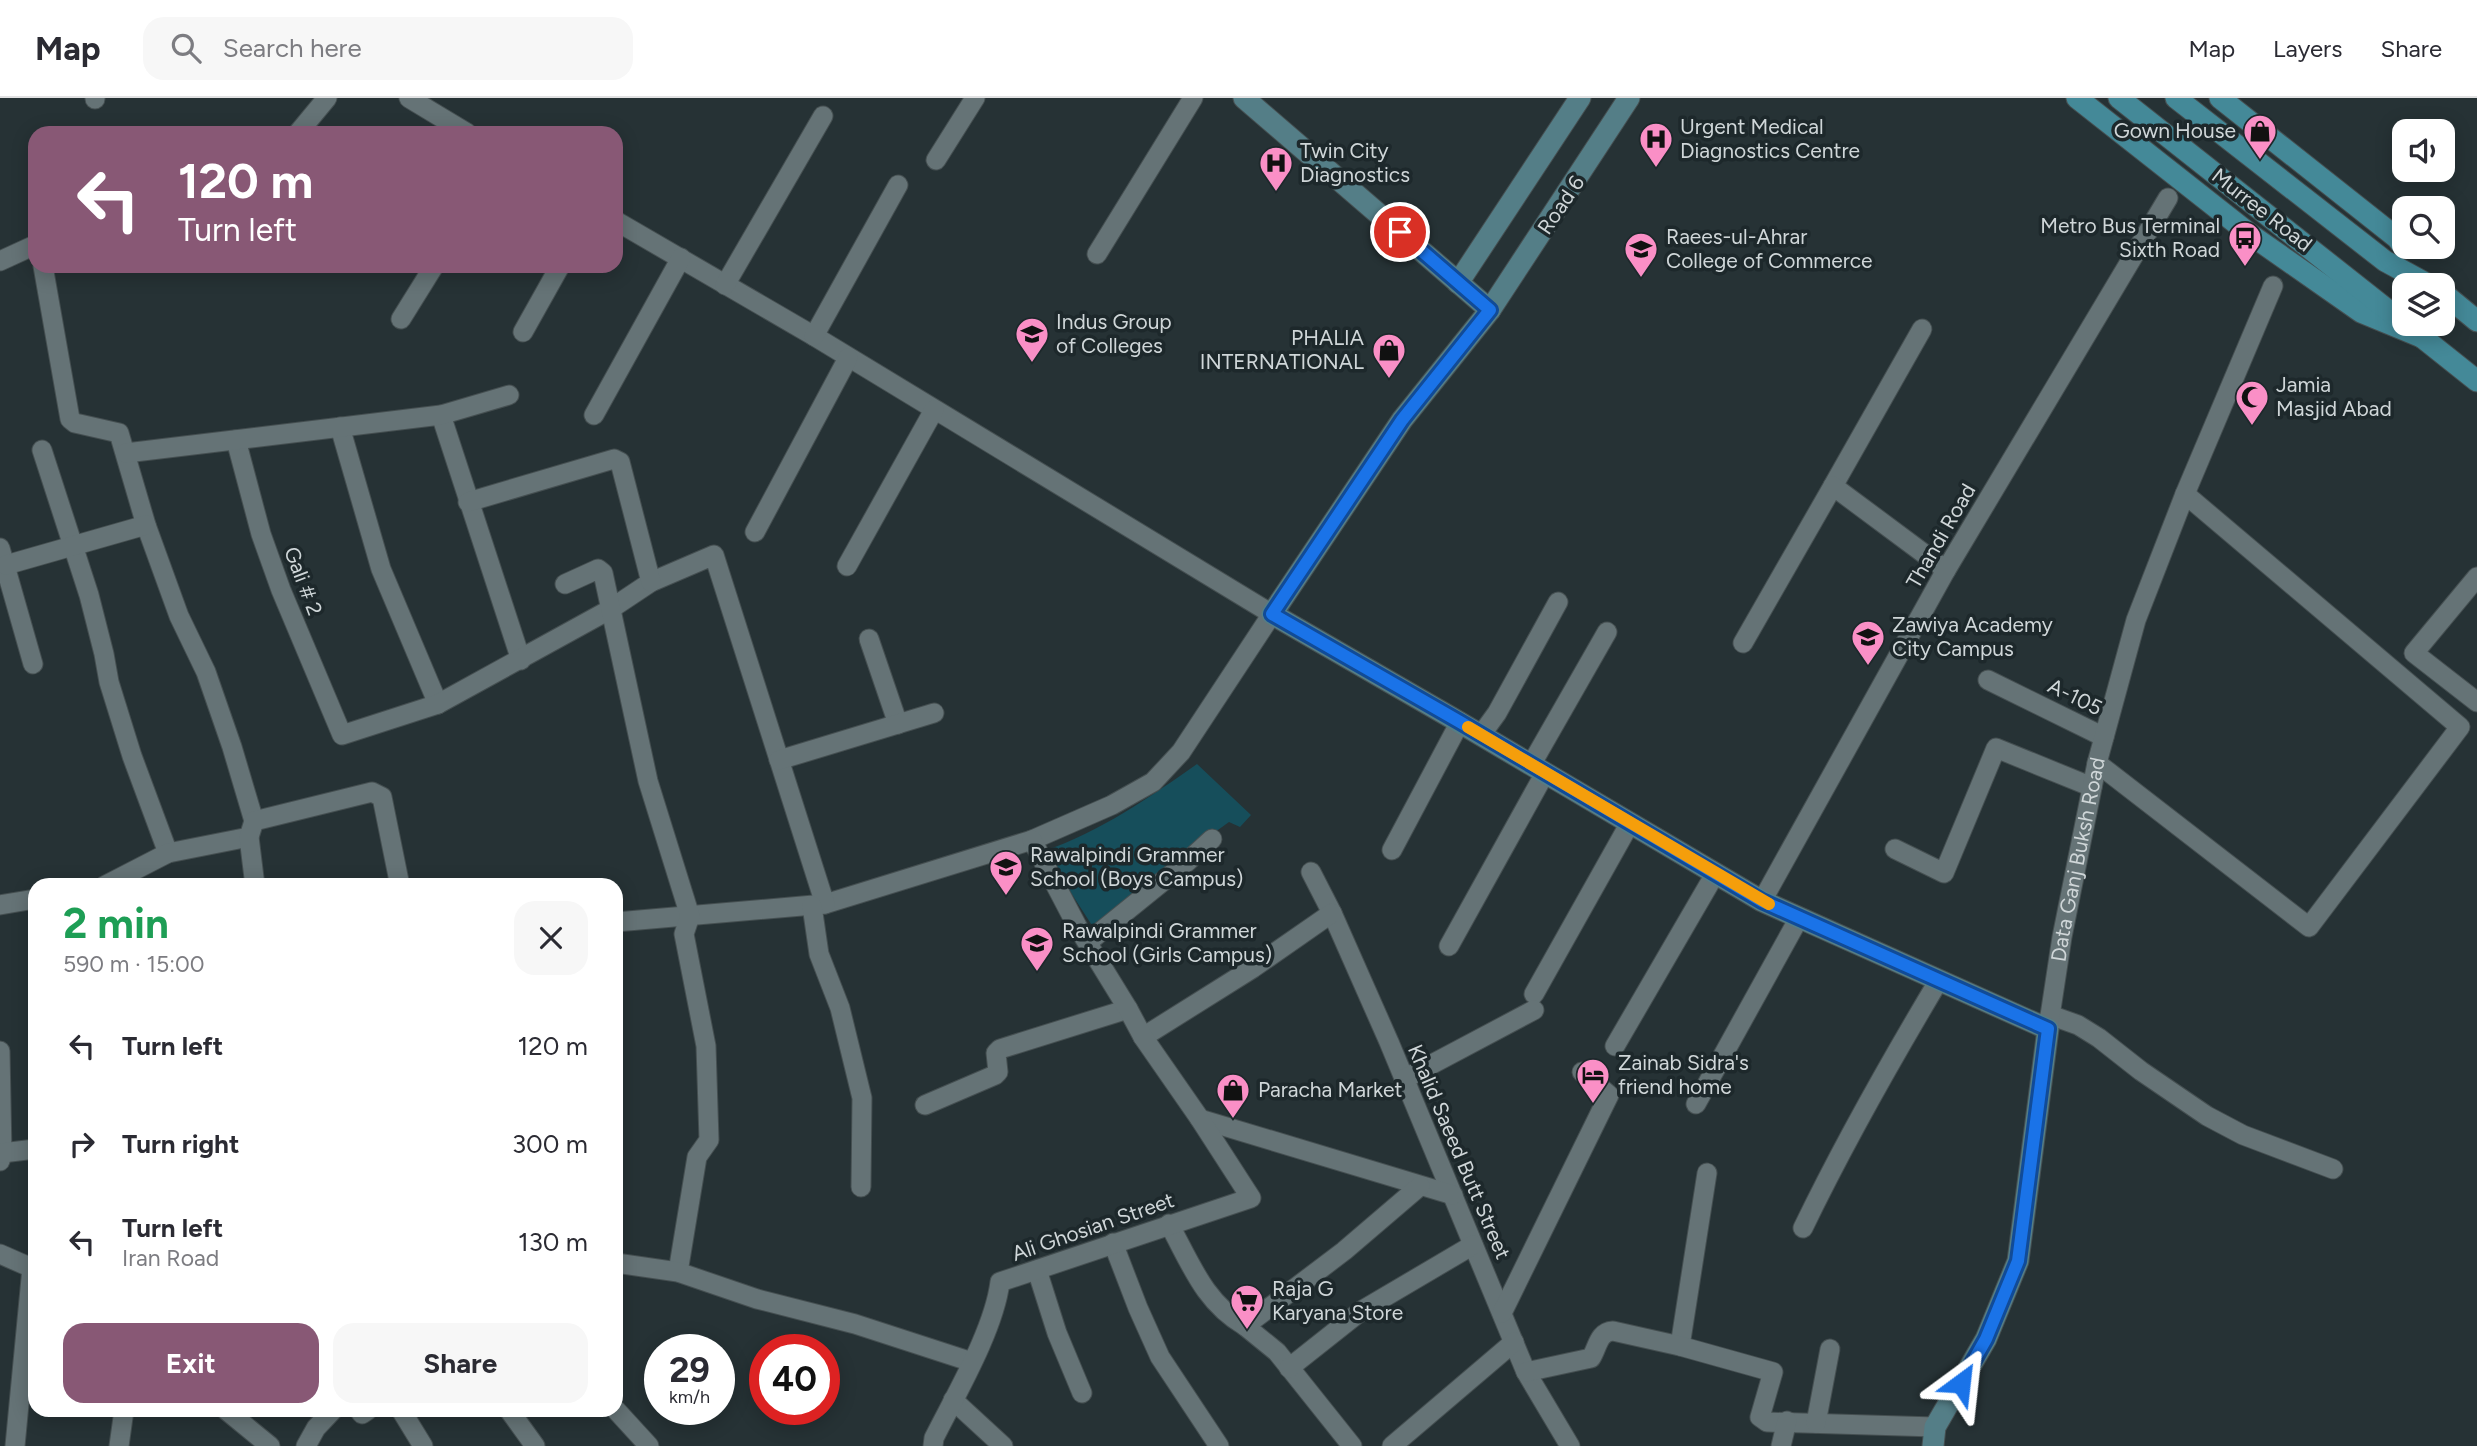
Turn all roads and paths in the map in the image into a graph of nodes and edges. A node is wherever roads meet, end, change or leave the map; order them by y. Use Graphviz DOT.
graph roads {
  1 [pos="327,98"];
  2 [pos="409,98"];
  3 [pos="975,98"];
  4 [pos="1193,98"];
  5 [pos="1244,98"];
  6 [pos="1580,98"];
  7 [pos="1629,98"];
  8 [pos="2077,98"];
  9 [pos="2119,98"];
  10 [pos="2176,98"];
  11 [pos="2220,98"];
  12 [pos="824,116"];
  13 [pos="304,126"];
  14 [pos="455,126"];
  15 [pos="936,160"];
  16 [pos="898,185"];
  17 [pos="2168,198"];
  18 [pos="623,225"];
  19 [pos="2392,234"];
  20 [pos="28,248"];
  21 [pos="1097,254"];
  22 [pos="681,258"];
  23 [pos="2415,259"];
  24 [pos="0,261"];
  25 [pos="44,273"];
  26 [pos="430,273"];
  27 [pos="556,273"];
  28 [pos="2407,273"];
  29 [pos="2426,273"];
  30 [pos="1458,283"];
  31 [pos="726,285"];
  32 [pos="2273,286"];
  33 [pos="2455,303"];
  34 [pos="1490,310"];
  35 [pos="2392,313"];
  36 [pos="401,319"];
  37 [pos="2477,321"];
  38 [pos="1922,329"];
  39 [pos="523,332"];
  40 [pos="814,336"];
  41 [pos="2421,336"];
  42 [pos="2424,338"];
  43 [pos="848,358"];
  44 [pos="2477,381"];
  45 [pos="509,395"];
  46 [pos="934,410"];
  47 [pos="441,415"];
  48 [pos="594,415"];
  49 [pos="340,427"];
  50 [pos="236,440"];
  51 [pos="42,450"];
  52 [pos="126,453"];
  53 [pos="1833,486"];
  54 [pos="2185,494"];
  55 [pos="468,502"];
  56 [pos="146,525"];
  57 [pos="755,532"];
  58 [pos="74,547"];
  59 [pos="3,556"];
  60 [pos="847,566"];
  61 [pos="1946,570"];
  62 [pos="2477,577"];
  63 [pos="651,582"];
  64 [pos="565,584"];
  65 [pos="1558,602"];
  66 [pos="609,610"];
  67 [pos="1272,614"];
  68 [pos="1606,632"];
  69 [pos="869,639"];
  70 [pos="1743,643"];
  71 [pos="521,660"];
  72 [pos="33,664"];
  73 [pos="1988,680"];
  74 [pos="2477,702"];
  75 [pos="438,704"];
  76 [pos="934,713"];
  77 [pos="1460,722"];
  78 [pos="898,724"];
  79 [pos="1481,735"];
  80 [pos="2104,737"];
  81 [pos="779,760"];
  82 [pos="2097,763"];
  83 [pos="1538,769"];
  84 [pos="2092,787"];
  85 [pos="1630,823"];
  86 [pos="252,829"];
  87 [pos="1212,839"];
  88 [pos="1032,840"];
  89 [pos="1895,849"];
  90 [pos="1392,850"];
  91 [pos="168,853"];
  92 [pos="1311,872"];
  93 [pos="1715,874"];
  94 [pos="120,878"];
  95 [pos="255,878"];
  96 [pos="398,878"];
  97 [pos="28,900"];
  98 [pos="1762,901"];
  99 [pos="0,905"];
  100 [pos="819,905"];
  101 [pos="1332,913"];
  102 [pos="690,916"];
  103 [pos="1799,918"];
  104 [pos="623,921"];
  105 [pos="1088,942"];
  106 [pos="1449,946"];
  107 [pos="1938,980"];
  108 [pos="1128,1009"];
  109 [pos="2049,1022"];
  110 [pos="1143,1037"];
  111 [pos="1615,1046"];
  112 [pos="0,1051"];
  113 [pos="1582,1072"];
  114 [pos="1404,1079"];
  115 [pos="1696,1104"];
  116 [pos="925,1105"];
  117 [pos="1200,1119"];
  118 [pos="28,1151"];
  119 [pos="1,1157"];
  120 [pos="2333,1170"];
  121 [pos="1707,1173"];
  122 [pos="1420,1186"];
  123 [pos="861,1187"];
  124 [pos="1453,1195"];
  125 [pos="1170,1224"];
  126 [pos="1803,1228"];
  127 [pos="1113,1243"];
  128 [pos="1473,1245"];
  129 [pos="0,1254"];
  130 [pos="623,1264"];
  131 [pos="28,1266"];
  132 [pos="1037,1270"];
  133 [pos="678,1272"];
  134 [pos="28,1310"];
  135 [pos="1502,1313"];
  136 [pos="1245,1325"];
  137 [pos="1514,1342"];
  138 [pos="1680,1346"];
  139 [pos="1830,1349"];
  140 [pos="972,1362"];
  141 [pos="1289,1368"];
  142 [pos="1526,1372"];
  143 [pos="1082,1393"];
  144 [pos="953,1400"];
  145 [pos="123,1417"];
  146 [pos="235,1417"];
  147 [pos="326,1417"];
  148 [pos="405,1417"];
  149 [pos="514,1417"];
  150 [pos="623,1417"];
  151 [pos="1787,1421"];
  152 [pos="1816,1423"];
  153 [pos="1934,1437"];
  154 [pos="15,1446"];
  155 [pos="119,1446"];
  156 [pos="270,1446"];
  157 [pos="306,1446"];
  158 [pos="423,1446"];
  159 [pos="535,1446"];
  160 [pos="649,1446"];
  161 [pos="933,1446"];
  162 [pos="1003,1446"];
  163 [pos="1219,1446"];
  164 [pos="1352,1446"];
  165 [pos="1392,1446"];
  166 [pos="1570,1446"];
  167 [pos="1781,1446"];
  1 -- 13 [label="street"];
  2 -- 14 [label="street"];
  3 -- 15 [label="street"];
  4 -- 21 [label="street"];
  5 -- 30 [label="street"];
  6 -- 30 [label="street, Road 6"];
  7 -- 34 [label="street, Road 6"];
  8 -- 42 [label="main road"];
  9 -- 35 [label="main road, Murree Road"];
  10 -- 28 [label="main road, Murree Road"];
  11 -- 19 [label="main road"];
  12 -- 31 [label="street"];
  16 -- 40 [label="street"];
  17 -- 61 [label="street, Thandi Road"];
  18 -- 22 [label="street"];
  20 -- 24 [label="street"];
  22 -- 31 [label="street"];
  22 -- 48 [label="street"];
  23 -- 29 [label="main road"];
  25 -- 52 [label="street"];
  26 -- 36 [label="street"];
  27 -- 39 [label="street"];
  30 -- 34 [label="street"];
  31 -- 40 [label="street"];
  32 -- 54 [label="street, Data Ganj Buksh Road"];
  33 -- 37 [label="main road"];
  34 -- 67 [label="street, Road 6"];
  38 -- 53 [label="street"];
  40 -- 43 [label="street"];
  41 -- 42 [label="main road, Murree Road"];
  42 -- 44 [label="main road, Murree Road"];
  43 -- 46 [label="street"];
  43 -- 57 [label="street"];
  45 -- 47 [label="street"];
  46 -- 60 [label="street"];
  46 -- 67 [label="street"];
  47 -- 49 [label="street"];
  47 -- 55 [label="street"];
  49 -- 50 [label="street"];
  49 -- 75 [label="street"];
  50 -- 52 [label="street"];
  50 -- 75 [label="street, Gali # 2"];
  51 -- 58 [label="street"];
  52 -- 56 [label="street"];
  53 -- 61 [label="street"];
  53 -- 70 [label="street"];
  54 -- 80 [label="street, Data Ganj Buksh Road"];
  54 -- 82 [label="street"];
  55 -- 63 [label="street"];
  55 -- 71 [label="street"];
  56 -- 58 [label="street"];
  56 -- 86 [label="street"];
  58 -- 59 [label="street"];
  58 -- 91 [label="street"];
  59 -- 72 [label="street"];
  61 -- 98 [label="street, Thandi Road"];
  62 -- 74 [label="street"];
  63 -- 66 [label="street"];
  63 -- 81 [label="street"];
  64 -- 66 [label="street"];
  65 -- 79 [label="street"];
  66 -- 71 [label="street"];
  66 -- 102 [label="street"];
  67 -- 77 [label="street"];
  67 -- 88 [label="street"];
  68 -- 83 [label="street"];
  69 -- 78 [label="street"];
  71 -- 75 [label="street"];
  73 -- 80 [label="street, A-105"];
  76 -- 78 [label="street"];
  77 -- 79 [label="street"];
  77 -- 90 [label="street"];
  78 -- 81 [label="street"];
  79 -- 83 [label="street"];
  80 -- 82 [label="street, Data Ganj Buksh Road"];
  81 -- 100 [label="street"];
  82 -- 84 [label="street, Data Ganj Buksh Road"];
  83 -- 85 [label="street"];
  83 -- 106 [label="street"];
  84 -- 89 [label="street"];
  84 -- 109 [label="street, Data Ganj Buksh Road"];
  85 -- 93 [label="street"];
  85 -- 114 [label="street"];
  86 -- 91 [label="street"];
  86 -- 95 [label="street"];
  86 -- 96 [label="street"];
  87 -- 105 [label="street"];
  88 -- 100 [label="street"];
  88 -- 105 [label="street"];
  91 -- 94 [label="street"];
  92 -- 101 [label="street, Khalid Saeed Butt Street"];
  93 -- 98 [label="street"];
  93 -- 111 [label="street"];
  97 -- 99 [label="street"];
  98 -- 103 [label="street"];
  100 -- 102 [label="street"];
  100 -- 123 [label="street"];
  101 -- 110 [label="street"];
  101 -- 114 [label="street, Khalid Saeed Butt Street"];
  102 -- 104 [label="street"];
  102 -- 133 [label="street"];
  103 -- 107 [label="street"];
  103 -- 115 [label="street"];
  105 -- 108 [label="street"];
  107 -- 109 [label="street"];
  107 -- 126 [label="street"];
  108 -- 110 [label="street"];
  108 -- 116 [label="street"];
  109 -- 120 [label="street"];
  109 -- 153 [label="street, Data Ganj Buksh Road"];
  110 -- 117 [label="street"];
  112 -- 119 [label="street"];
  113 -- 135 [label="street"];
  114 -- 124 [label="street, Khalid Saeed Butt Street"];
  117 -- 122 [label="street"];
  117 -- 125 [label="street, Ali Ghosian Street"];
  118 -- 119 [label="street"];
  121 -- 138 [label="street"];
  122 -- 124 [label="street"];
  122 -- 136 [label="street"];
  124 -- 128 [label="street, Khalid Saeed Butt Street"];
  125 -- 127 [label="street, Ali Ghosian Street"];
  125 -- 136 [label="street"];
  127 -- 132 [label="street, Ali Ghosian Street"];
  127 -- 163 [label="street"];
  128 -- 135 [label="street, Khalid Saeed Butt Street"];
  128 -- 141 [label="street"];
  129 -- 131 [label="street"];
  130 -- 133 [label="street"];
  132 -- 140 [label="street, Ali Ghosian Street"];
  132 -- 143 [label="street"];
  133 -- 140 [label="street"];
  134 -- 154 [label="street"];
  135 -- 137 [label="street, Khalid Saeed Butt Street"];
  136 -- 141 [label="street"];
  137 -- 142 [label="street, Khalid Saeed Butt Street"];
  137 -- 165 [label="street"];
  138 -- 142 [label="street"];
  138 -- 151 [label="street"];
  139 -- 152 [label="street"];
  140 -- 144 [label="street, Ali Ghosian Street"];
  141 -- 164 [label="street"];
  142 -- 166 [label="street, Khalid Saeed Butt Street"];
  144 -- 161 [label="street, Ali Ghosian Street"];
  144 -- 162 [label="street"];
  145 -- 155 [label="street"];
  146 -- 156 [label="street"];
  147 -- 157 [label="street"];
  148 -- 158 [label="street"];
  149 -- 159 [label="street"];
  150 -- 160 [label="street"];
  151 -- 152 [label="street"];
  151 -- 167 [label="street"];
  152 -- 153 [label="street"];
}
